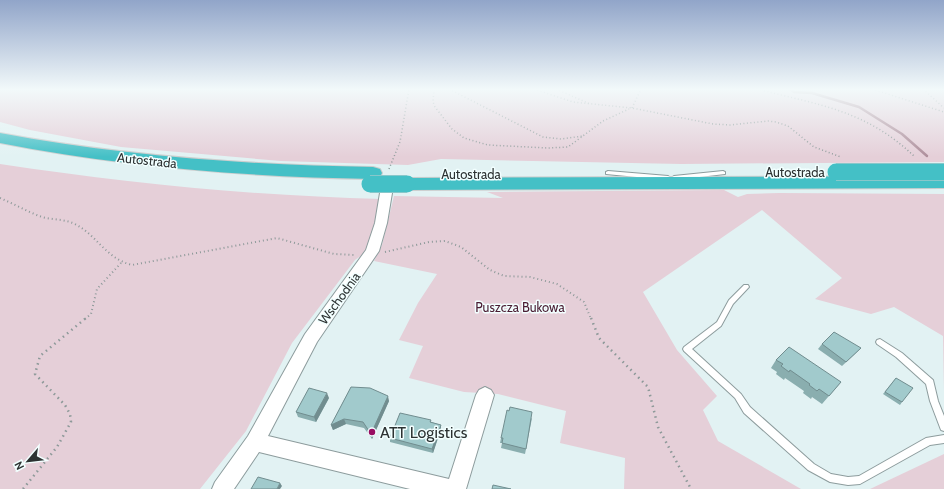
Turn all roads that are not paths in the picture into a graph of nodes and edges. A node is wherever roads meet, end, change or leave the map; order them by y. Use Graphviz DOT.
graph roads {
  1 [pos="0,138"];
  2 [pos="0,150"];
  3 [pos="841,171"];
  4 [pos="944,172"];
  5 [pos="614,178"];
  6 [pos="672,178"];
  7 [pos="727,178"];
  8 [pos="371,179"];
  9 [pos="944,182"];
  10 [pos="386,193"];
  11 [pos="746,287"];
  12 [pos="880,342"];
  13 [pos="485,395"];
  14 [pos="944,427"];
  15 [pos="944,439"];
  16 [pos="255,442"];
  17 [pos="222,489"];
  18 [pos="450,489"];
  19 [pos="456,489"];
  1 -- 8 [label="highway, Autostrada"];
  2 -- 8 [label="highway, Autostrada"];
  3 -- 4 [label="highway, Autostrada, bridge"];
  3 -- 7 [label="highway, Autostrada"];
  3 -- 9 [label="highway, Autostrada"];
  5 -- 6 [label="lane"];
  5 -- 6 [label="lane"];
  5 -- 7 [label="highway, Autostrada"];
  5 -- 8 [label="highway, Autostrada, bridge"];
  6 -- 7 [label="lane"];
  6 -- 7 [label="lane"];
  10 -- 16 [label="street, Wschodnia"];
  11 -- 15 [label="lane"];
  12 -- 14 [label="lane"];
  13 -- 19 [label="street"];
  16 -- 17 [label="street, Wschodnia"];
  16 -- 18 [label="street"];
}
